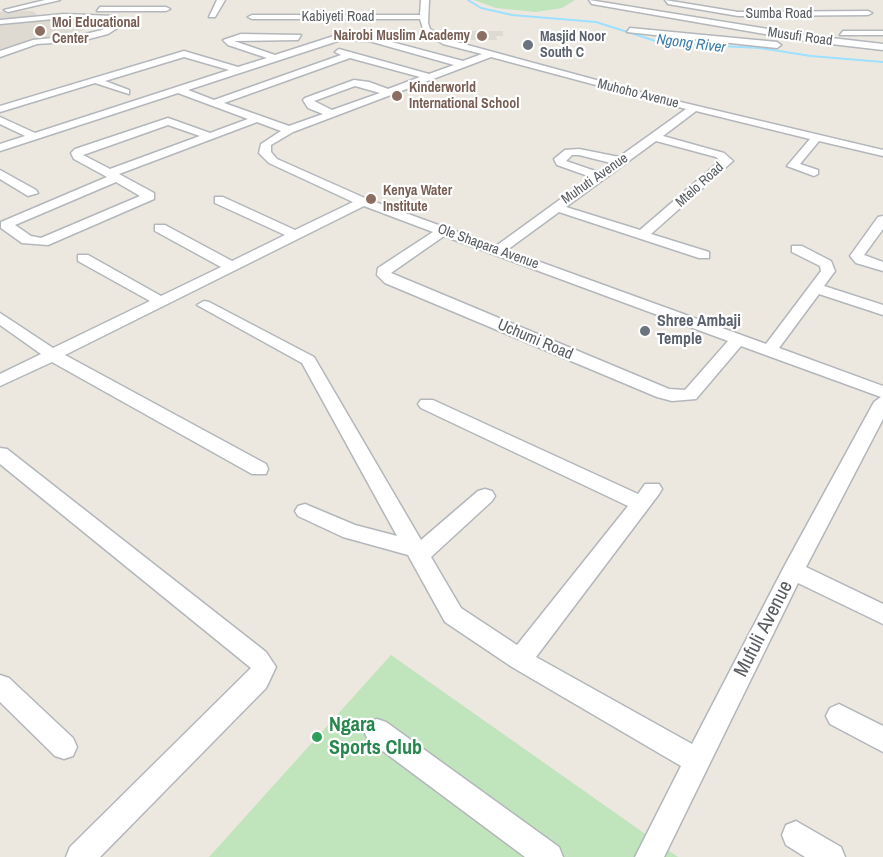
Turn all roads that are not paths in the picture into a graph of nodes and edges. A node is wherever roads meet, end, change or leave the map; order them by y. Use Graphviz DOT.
graph roads {
  1 [pos="56,0"];
  2 [pos="101,0"];
  3 [pos="175,0"];
  4 [pos="221,0"];
  5 [pos="425,0"];
  6 [pos="607,0"];
  7 [pos="661,1"];
  8 [pos="91,3"];
  9 [pos="874,4"];
  10 [pos="70,8"];
  11 [pos="288,9"];
  12 [pos="0,11"];
  13 [pos="868,13"];
  14 [pos="16,14"];
  15 [pos="212,15"];
  16 [pos="0,16"];
  17 [pos="252,17"];
  18 [pos="285,17"];
  19 [pos="424,17"];
  20 [pos="682,17"];
  21 [pos="879,18"];
  22 [pos="0,22"];
  23 [pos="671,25"];
  24 [pos="630,30"];
  25 [pos="883,33"];
  26 [pos="817,36"];
  27 [pos="298,37"];
  28 [pos="788,46"];
  29 [pos="883,47"];
  30 [pos="329,49"];
  31 [pos="811,49"];
  32 [pos="829,51"];
  33 [pos="0,54"];
  34 [pos="350,55"];
  35 [pos="488,55"];
  36 [pos="883,56"];
  37 [pos="275,58"];
  38 [pos="462,64"];
  39 [pos="391,67"];
  40 [pos="238,70"];
  41 [pos="429,77"];
  42 [pos="360,78"];
  43 [pos="95,80"];
  44 [pos="179,90"];
  45 [pos="126,92"];
  46 [pos="387,92"];
  47 [pos="214,103"];
  48 [pos="694,108"];
  49 [pos="0,109"];
  50 [pos="330,113"];
  51 [pos="256,119"];
  52 [pos="0,120"];
  53 [pos="289,130"];
  54 [pos="209,136"];
  55 [pos="35,137"];
  56 [pos="655,137"];
  57 [pos="817,137"];
  58 [pos="0,148"];
  59 [pos="883,153"];
  60 [pos="620,161"];
  61 [pos="814,172"];
  62 [pos="0,174"];
  63 [pos="114,175"];
  64 [pos="598,176"];
  65 [pos="32,193"];
  66 [pos="219,200"];
  67 [pos="363,202"];
  68 [pos="555,207"];
  69 [pos="883,220"];
  70 [pos="160,228"];
  71 [pos="443,231"];
  72 [pos="642,235"];
  73 [pos="297,236"];
  74 [pos="796,249"];
  75 [pos="497,250"];
  76 [pos="704,255"];
  77 [pos="83,258"];
  78 [pos="232,267"];
  79 [pos="883,267"];
  80 [pos="816,288"];
  81 [pos="182,293"];
  82 [pos="162,302"];
  83 [pos="883,310"];
  84 [pos="0,318"];
  85 [pos="738,339"];
  86 [pos="769,351"];
  87 [pos="52,356"];
  88 [pos="0,381"];
  89 [pos="883,392"];
  90 [pos="883,402"];
  91 [pos="427,404"];
  92 [pos="5,465"];
  93 [pos="259,469"];
  94 [pos="485,496"];
  95 [pos="305,511"];
  96 [pos="417,552"];
  97 [pos="793,571"];
  98 [pos="883,615"];
  99 [pos="520,660"];
  100 [pos="5,700"];
  101 [pos="839,716"];
  102 [pos="377,731"];
  103 [pos="883,740"];
  104 [pos="64,747"];
  105 [pos="697,761"];
  106 [pos="796,835"];
  107 [pos="80,857"];
  108 [pos="549,857"];
  109 [pos="649,857"];
  110 [pos="831,857"];
  1 -- 14 [label="street"];
  2 -- 8 [label="street"];
  3 -- 10 [label="street"];
  4 -- 15 [label="street"];
  5 -- 19 [label="street"];
  6 -- 20 [label="street, Musufi Road"];
  7 -- 13 [label="street, Sumba Road"];
  9 -- 13 [label="street"];
  11 -- 18 [label="street"];
  12 -- 14 [label="street"];
  13 -- 21 [label="street"];
  14 -- 16 [label="street"];
  14 -- 22 [label="street"];
  14 -- 33 [label="street"];
  17 -- 18 [label="street, Kabiyeti Road"];
  18 -- 19 [label="street, Kabiyeti Road"];
  19 -- 35 [label="street, Muhoho Avenue"];
  20 -- 23 [label="street"];
  20 -- 26 [label="street, Musufi Road"];
  24 -- 28 [label="street"];
  25 -- 26 [label="street"];
  26 -- 29 [label="street, Musufi Road"];
  26 -- 31 [label="street"];
  27 -- 37 [label="street"];
  30 -- 34 [label="street"];
  32 -- 36 [label="street"];
  34 -- 39 [label="street"];
  34 -- 47 [label="street"];
  35 -- 38 [label="street, Ole Shapara Avenue"];
  35 -- 48 [label="street, Muhoho Avenue"];
  37 -- 38 [label="street"];
  37 -- 40 [label="street"];
  38 -- 41 [label="street, Ole Shapara Avenue"];
  39 -- 41 [label="street"];
  39 -- 42 [label="street"];
  40 -- 43 [label="street"];
  40 -- 44 [label="street"];
  41 -- 46 [label="street, Ole Shapara Avenue"];
  43 -- 45 [label="street"];
  43 -- 49 [label="street"];
  44 -- 47 [label="street"];
  44 -- 55 [label="street"];
  46 -- 50 [label="street, Ole Shapara Avenue"];
  46 -- 50 [label="street"];
  47 -- 51 [label="street"];
  48 -- 56 [label="street, Muhuti Avenue"];
  48 -- 57 [label="street, Muhoho Avenue"];
  50 -- 53 [label="street, Ole Shapara Avenue"];
  51 -- 53 [label="street"];
  51 -- 54 [label="street"];
  52 -- 55 [label="street"];
  53 -- 67 [label="street, Ole Shapara Avenue"];
  54 -- 63 [label="street"];
  54 -- 63 [label="street"];
  55 -- 58 [label="street"];
  56 -- 60 [label="street, Muhuti Avenue"];
  56 -- 72 [label="street, Mtelo Road"];
  57 -- 59 [label="street, Muhoho Avenue"];
  57 -- 61 [label="street"];
  60 -- 64 [label="street, Muhuti Avenue"];
  60 -- 64 [label="street"];
  62 -- 65 [label="street"];
  63 -- 63 [label="street"];
  64 -- 68 [label="street, Muhuti Avenue"];
  66 -- 73 [label="street"];
  67 -- 71 [label="street, Ole Shapara Avenue"];
  67 -- 73 [label="street"];
  68 -- 72 [label="street"];
  68 -- 75 [label="street, Muhuti Avenue"];
  69 -- 79 [label="street"];
  70 -- 78 [label="street"];
  71 -- 75 [label="street, Ole Shapara Avenue"];
  71 -- 85 [label="street, Uchumi Road"];
  72 -- 76 [label="street"];
  73 -- 78 [label="street"];
  74 -- 80 [label="street"];
  75 -- 85 [label="street, Ole Shapara Avenue"];
  77 -- 82 [label="street"];
  78 -- 81 [label="street"];
  80 -- 83 [label="street"];
  80 -- 86 [label="street"];
  81 -- 82 [label="street"];
  81 -- 96 [label="street"];
  82 -- 87 [label="street"];
  84 -- 87 [label="street"];
  85 -- 86 [label="street, Ole Shapara Avenue"];
  86 -- 89 [label="street, Ole Shapara Avenue"];
  87 -- 88 [label="street"];
  87 -- 93 [label="street"];
  90 -- 97 [label="street, Mufuli Avenue"];
  91 -- 99 [label="street"];
  92 -- 107 [label="street"];
  94 -- 96 [label="street"];
  95 -- 96 [label="street"];
  96 -- 99 [label="street"];
  97 -- 98 [label="street"];
  97 -- 105 [label="street, Mufuli Avenue"];
  99 -- 105 [label="street"];
  100 -- 104 [label="street"];
  101 -- 103 [label="street"];
  102 -- 108 [label="street"];
  105 -- 109 [label="street, Mufuli Avenue"];
  106 -- 110 [label="street"];
}
